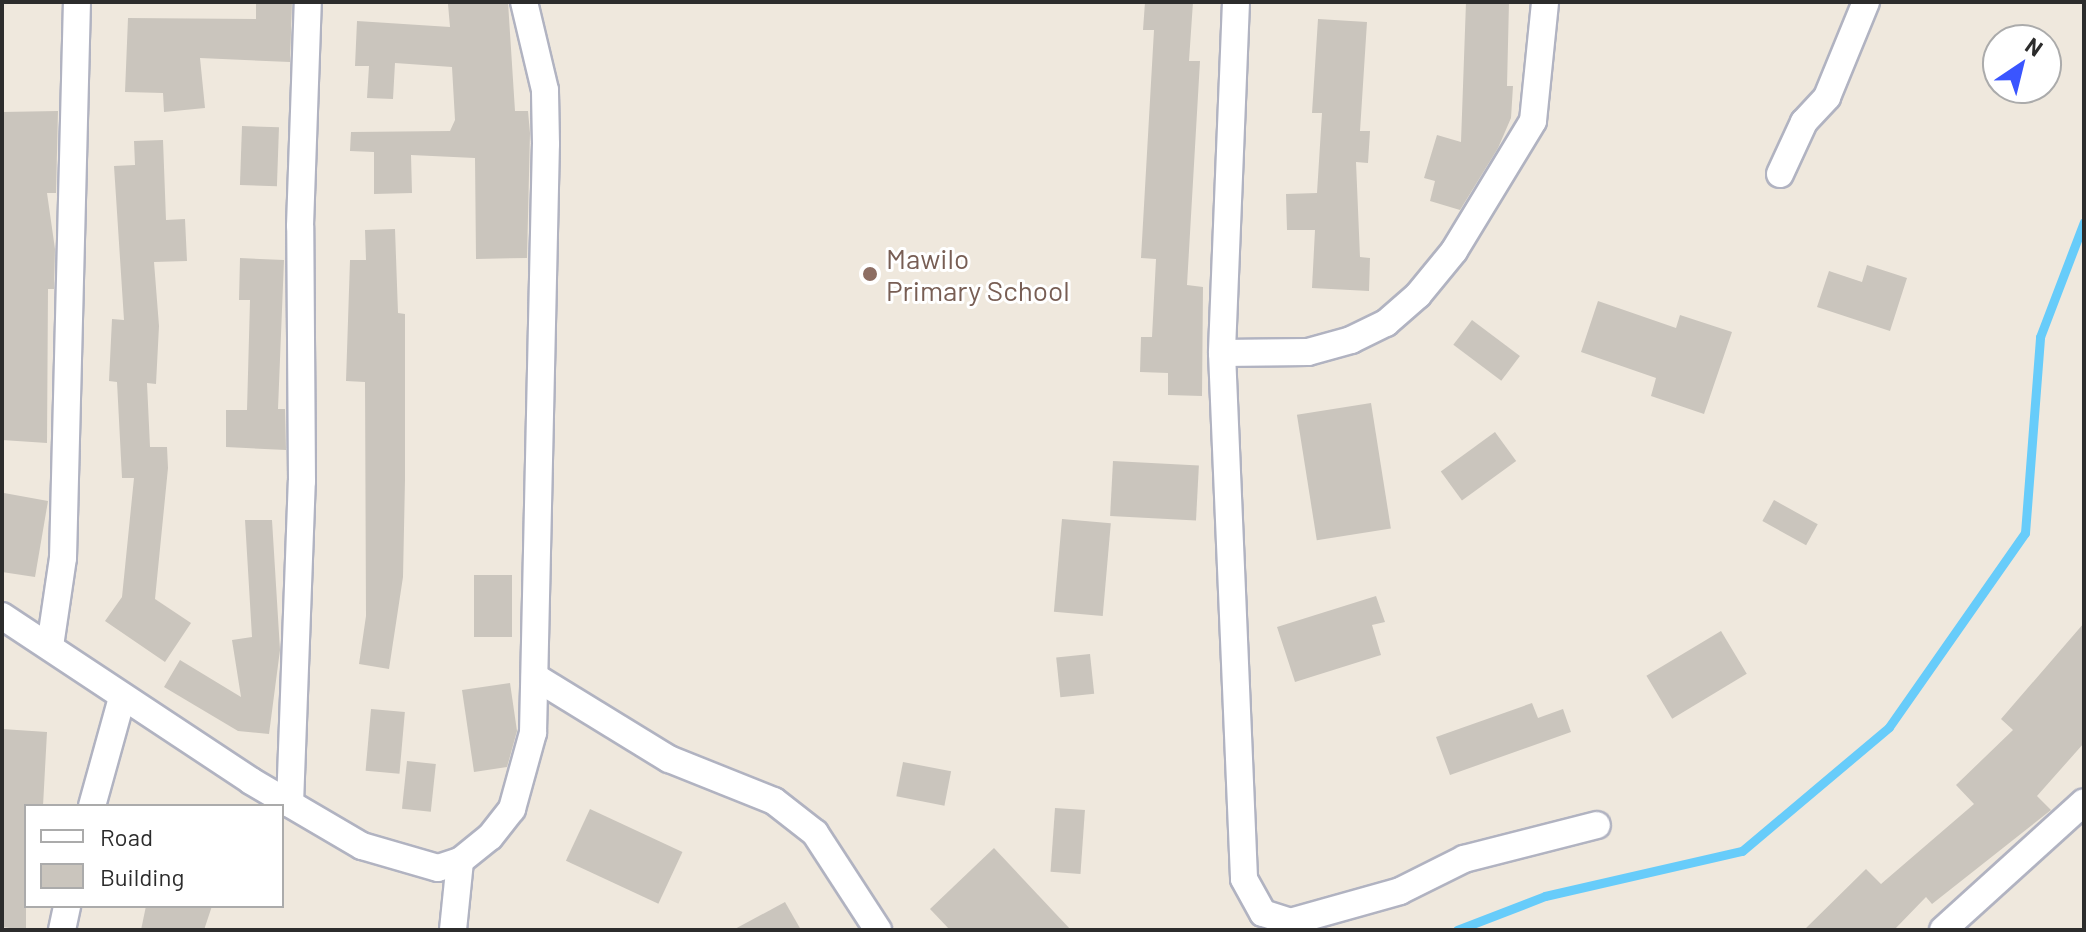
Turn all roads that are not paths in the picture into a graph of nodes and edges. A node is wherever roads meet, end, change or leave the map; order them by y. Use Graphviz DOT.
graph roads {
  1 [pos="77,2"];
  2 [pos="308,2"];
  3 [pos="524,2"];
  4 [pos="1236,2"];
  5 [pos="1545,2"];
  6 [pos="1866,2"];
  7 [pos="1780,174"];
  8 [pos="1222,353"];
  9 [pos="2,616"];
  10 [pos="50,646"];
  11 [pos="535,677"];
  12 [pos="122,698"];
  13 [pos="2084,802"];
  14 [pos="93,804"];
  15 [pos="290,804"];
  16 [pos="1597,825"];
  17 [pos="460,861"];
  18 [pos="67,908"];
  19 [pos="62,930"];
  20 [pos="453,930"];
  21 [pos="878,930"];
  22 [pos="1943,930"];
  1 -- 10 [label="street"];
  2 -- 15 [label="street"];
  3 -- 11 [label="street"];
  4 -- 8 [label="street"];
  5 -- 8 [label="street"];
  6 -- 7 [label="street"];
  8 -- 16 [label="street"];
  9 -- 10 [label="street"];
  10 -- 12 [label="street"];
  11 -- 17 [label="street"];
  11 -- 21 [label="street"];
  12 -- 14 [label="street"];
  12 -- 15 [label="street"];
  13 -- 22 [label="street"];
  15 -- 17 [label="street"];
  17 -- 20 [label="street"];
  18 -- 19 [label="street"];
}
